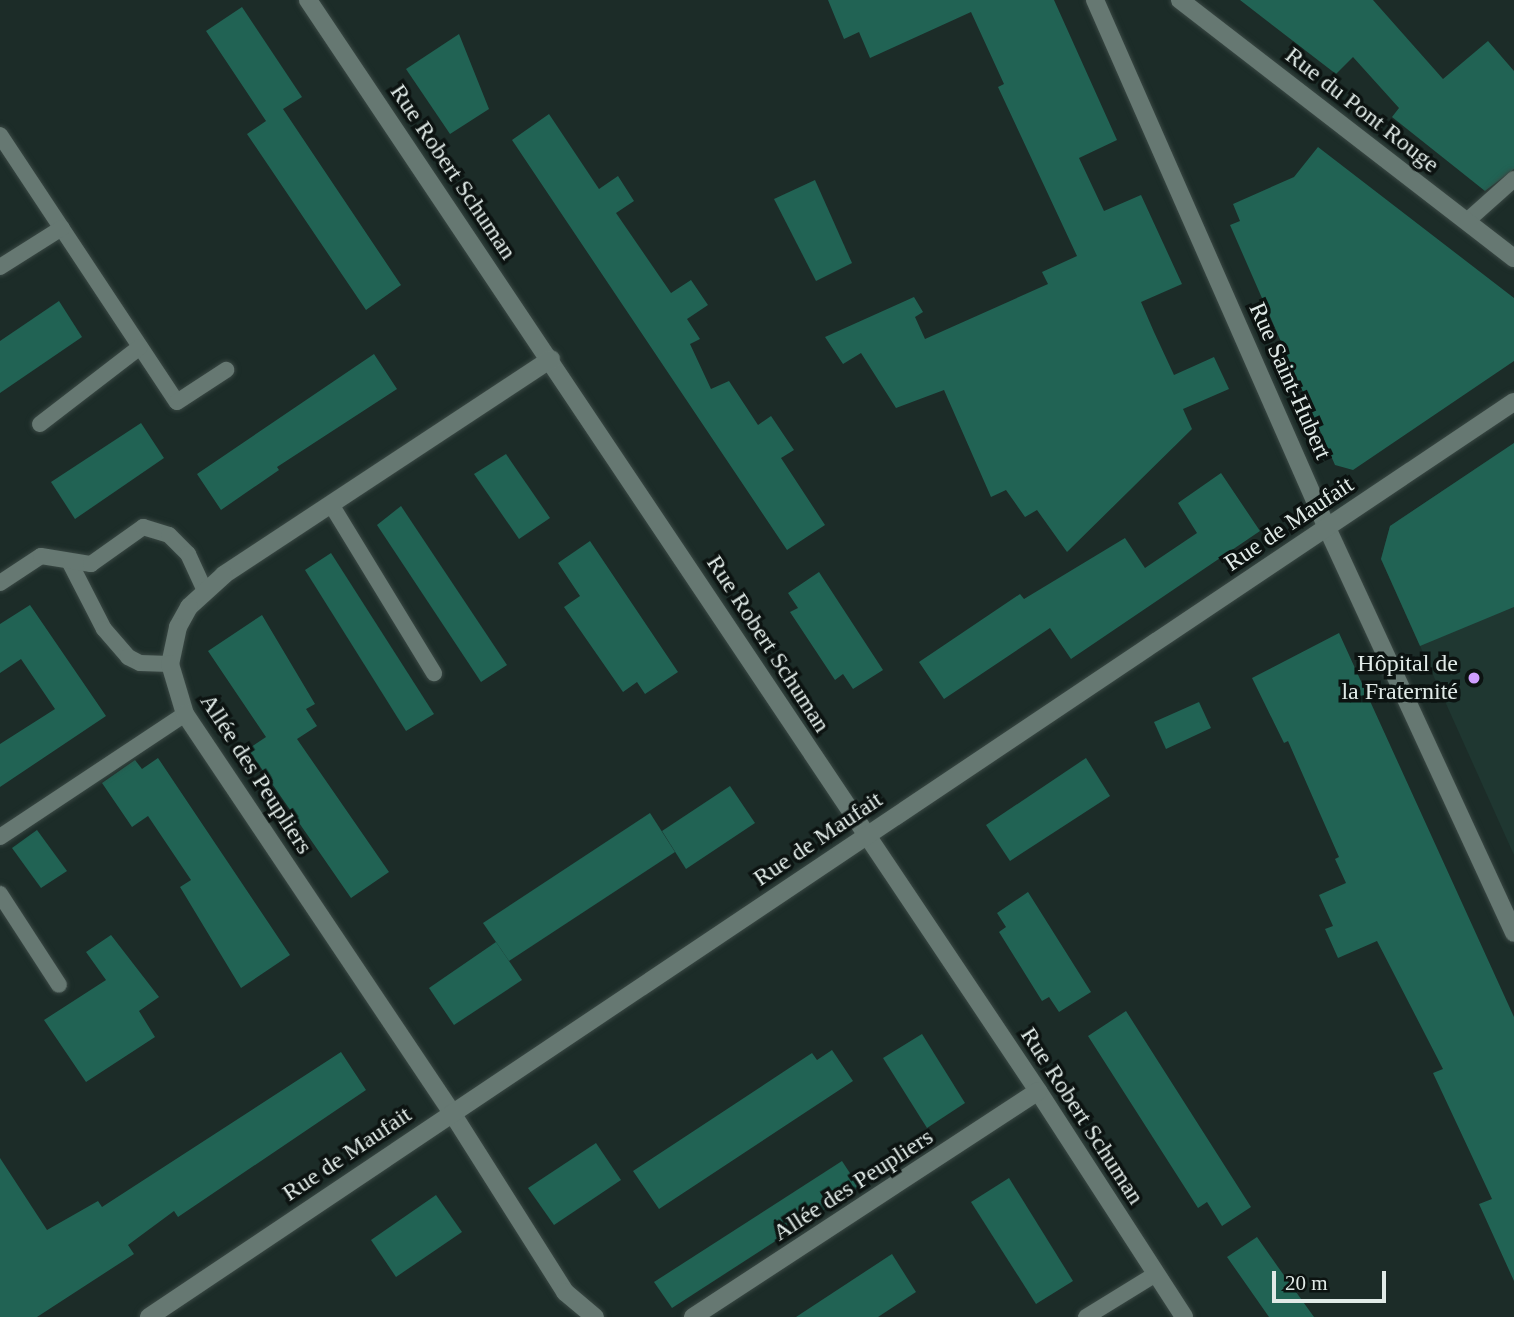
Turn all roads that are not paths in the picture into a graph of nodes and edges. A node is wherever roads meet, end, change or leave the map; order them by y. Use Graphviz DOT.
graph roads {
  1 [pos="308,0"];
  2 [pos="1095,0"];
  3 [pos="1180,0"];
  4 [pos="0,135"];
  5 [pos="1514,179"];
  6 [pos="1467,222"];
  7 [pos="62,228"];
  8 [pos="1514,258"];
  9 [pos="0,267"];
  10 [pos="140,347"];
  11 [pos="551,359"];
  12 [pos="226,370"];
  13 [pos="1514,402"];
  14 [pos="40,424"];
  15 [pos="332,506"];
  16 [pos="1327,528"];
  17 [pos="69,561"];
  18 [pos="0,583"];
  19 [pos="205,591"];
  20 [pos="170,664"];
  21 [pos="435,673"];
  22 [pos="185,715"];
  23 [pos="0,837"];
  24 [pos="867,837"];
  25 [pos="0,894"];
  26 [pos="1514,933"];
  27 [pos="59,985"];
  28 [pos="1038,1091"];
  29 [pos="452,1113"];
  30 [pos="1156,1274"];
  31 [pos="149,1317"];
  32 [pos="596,1317"];
  33 [pos="694,1317"];
  34 [pos="1087,1317"];
  35 [pos="1184,1317"];
  1 -- 11 [label="street, Rue Robert Schuman"];
  2 -- 16 [label="street, Rue Saint-Hubert"];
  3 -- 6 [label="street, Rue du Pont Rouge"];
  4 -- 7 [label="lane"];
  5 -- 6 [label="lane"];
  6 -- 8 [label="street, Rue du Pont Rouge"];
  7 -- 9 [label="lane"];
  7 -- 10 [label="lane"];
  10 -- 12 [label="lane"];
  10 -- 14 [label="lane"];
  11 -- 15 [label="street, Allée des Peupliers"];
  11 -- 24 [label="street, Rue Robert Schuman"];
  13 -- 16 [label="street, Rue de Maufait"];
  15 -- 19 [label="street, Allée des Peupliers"];
  15 -- 21 [label="lane"];
  16 -- 24 [label="street, Rue de Maufait"];
  16 -- 26 [label="street, Rue Saint-Hubert"];
  17 -- 18 [label="lane"];
  17 -- 19 [label="lane"];
  17 -- 20 [label="lane"];
  19 -- 20 [label="street, Allée des Peupliers"];
  20 -- 22 [label="street, Allée des Peupliers"];
  22 -- 23 [label="lane"];
  22 -- 29 [label="street, Allée des Peupliers"];
  24 -- 28 [label="street, Rue Robert Schuman"];
  24 -- 29 [label="street, Rue de Maufait"];
  25 -- 27 [label="lane"];
  28 -- 30 [label="street, Rue Robert Schuman"];
  28 -- 33 [label="street, Allée des Peupliers"];
  29 -- 31 [label="street, Rue de Maufait"];
  29 -- 32 [label="street, Allée des Peupliers"];
  30 -- 34 [label="lane"];
  30 -- 35 [label="street, Rue Robert Schuman"];
}
